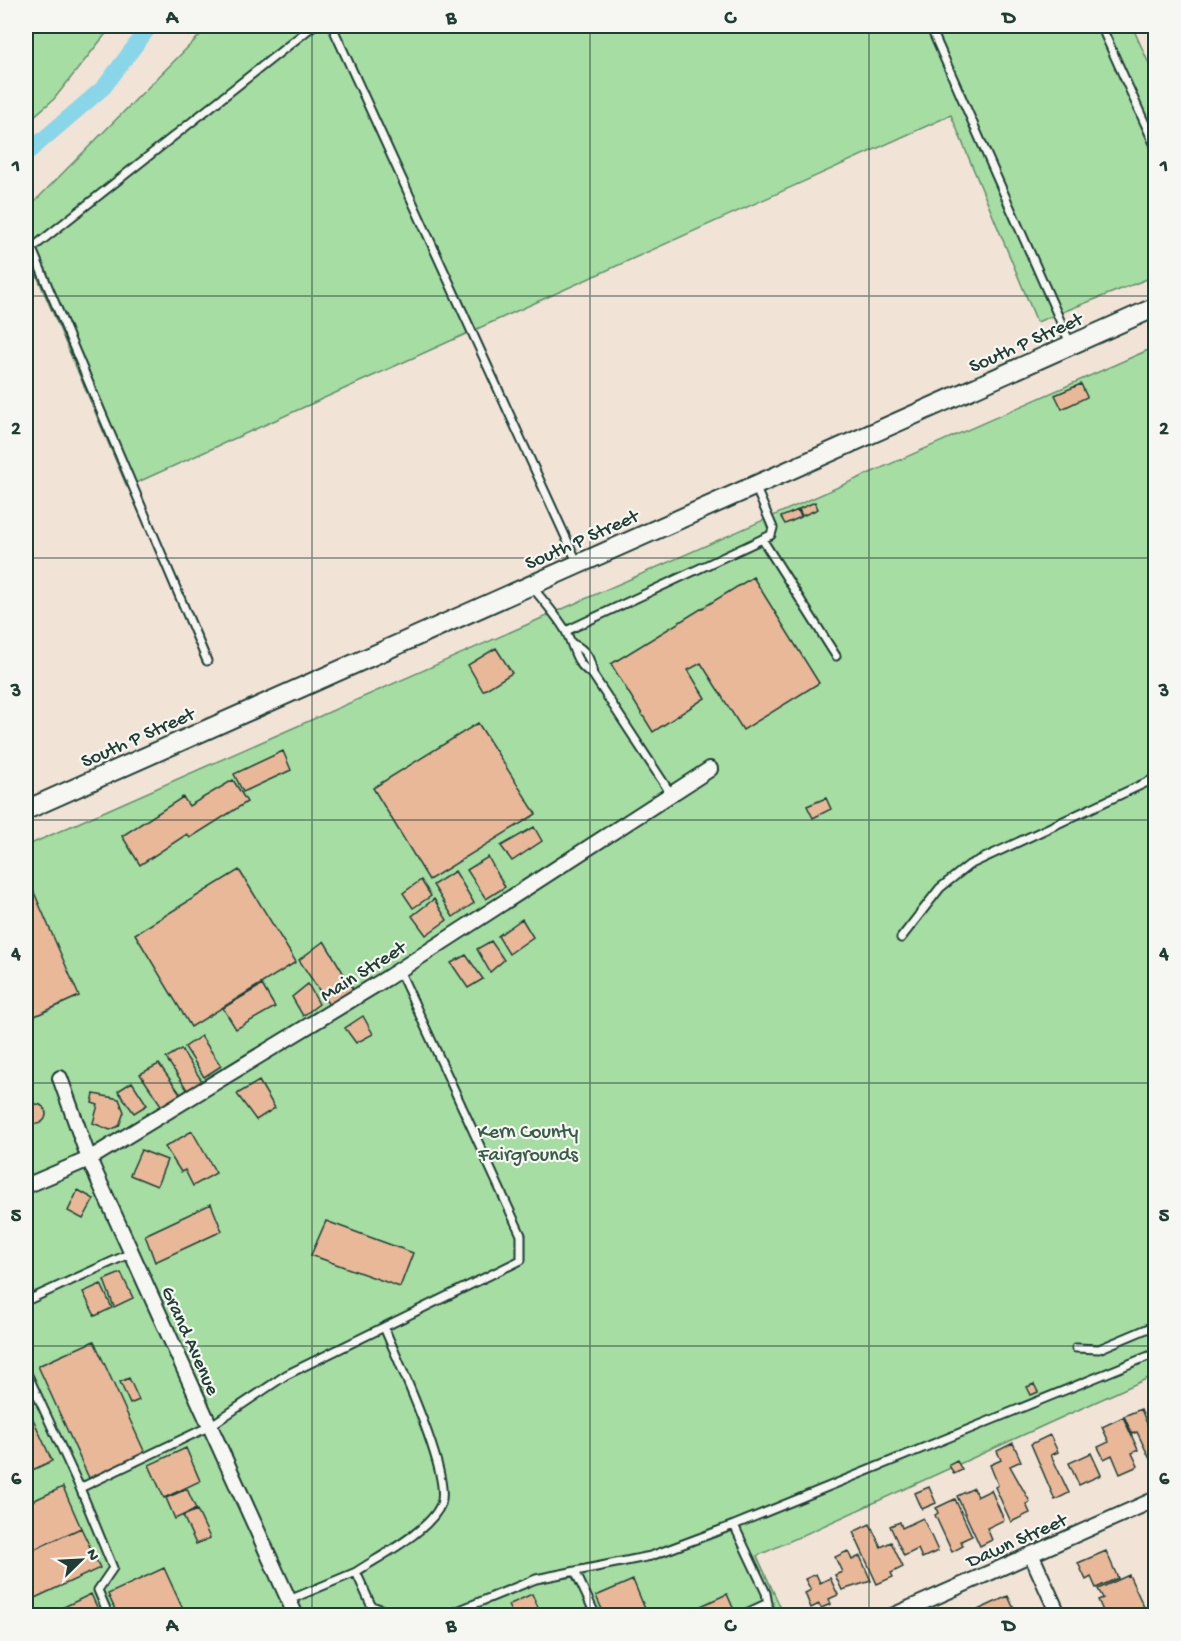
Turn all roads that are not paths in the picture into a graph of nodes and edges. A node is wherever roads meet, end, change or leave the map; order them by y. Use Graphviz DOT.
graph roads {
  1 [pos="313,26"];
  2 [pos="332,26"];
  3 [pos="930,26"];
  4 [pos="1101,26"];
  5 [pos="1155,148"];
  6 [pos="29,251"];
  7 [pos="1155,308"];
  8 [pos="1071,345"];
  9 [pos="755,486"];
  10 [pos="762,539"];
  11 [pos="578,565"];
  12 [pos="531,585"];
  13 [pos="566,631"];
  14 [pos="573,644"];
  15 [pos="836,656"];
  16 [pos="207,661"];
  17 [pos="593,675"];
  18 [pos="710,769"];
  19 [pos="1155,778"];
  20 [pos="671,794"];
  21 [pos="26,810"];
  22 [pos="901,938"];
  23 [pos="399,970"];
  24 [pos="60,1078"];
  25 [pos="89,1159"];
  26 [pos="26,1186"];
  27 [pos="131,1253"];
  28 [pos="26,1301"];
  29 [pos="1155,1324"];
  30 [pos="384,1327"];
  31 [pos="1076,1348"];
  32 [pos="1155,1353"];
  33 [pos="26,1371"];
  34 [pos="210,1426"];
  35 [pos="80,1488"];
  36 [pos="1155,1499"];
  37 [pos="734,1525"];
  38 [pos="1031,1554"];
  39 [pos="575,1571"];
  40 [pos="356,1572"];
  41 [pos="289,1600"];
  42 [pos="768,1603"];
  43 [pos="372,1606"];
  44 [pos="109,1616"];
  45 [pos="296,1616"];
  46 [pos="376,1616"];
  47 [pos="399,1616"];
  48 [pos="445,1616"];
  49 [pos="596,1616"];
  50 [pos="740,1616"];
  51 [pos="771,1616"];
  52 [pos="892,1616"];
  53 [pos="1059,1616"];
  1 -- 6 [label="lane"];
  2 -- 11 [label="lane"];
  3 -- 8 [label="lane"];
  4 -- 5 [label="lane"];
  6 -- 16 [label="lane"];
  7 -- 8 [label="street, South P Street"];
  8 -- 9 [label="street, South P Street"];
  9 -- 10 [label="lane"];
  9 -- 11 [label="street, South P Street"];
  10 -- 13 [label="lane"];
  10 -- 15 [label="lane"];
  11 -- 12 [label="street, South P Street"];
  12 -- 13 [label="lane"];
  12 -- 21 [label="street, South P Street"];
  13 -- 14 [label="lane"];
  14 -- 17 [label="lane"];
  14 -- 17 [label="lane"];
  17 -- 20 [label="lane"];
  18 -- 20 [label="street, Main Street"];
  19 -- 22 [label="lane"];
  20 -- 23 [label="street, Main Street"];
  23 -- 25 [label="street, Main Street"];
  23 -- 30 [label="lane"];
  24 -- 25 [label="street, Grand Avenue"];
  25 -- 26 [label="street, Main Street"];
  25 -- 27 [label="street, Grand Avenue"];
  27 -- 28 [label="lane"];
  27 -- 34 [label="street, Grand Avenue"];
  29 -- 31 [label="lane"];
  30 -- 34 [label="lane"];
  30 -- 40 [label="lane"];
  32 -- 37 [label="lane"];
  33 -- 35 [label="lane"];
  34 -- 35 [label="lane"];
  34 -- 41 [label="street, Grand Avenue"];
  35 -- 44 [label="lane"];
  36 -- 38 [label="street, Dawn Street"];
  37 -- 39 [label="lane"];
  37 -- 42 [label="lane"];
  38 -- 52 [label="street, Dawn Street"];
  38 -- 53 [label="street"];
  39 -- 48 [label="lane"];
  39 -- 49 [label="lane"];
  40 -- 41 [label="lane"];
  40 -- 43 [label="lane"];
  41 -- 45 [label="street, Grand Avenue"];
  42 -- 50 [label="lane"];
  42 -- 51 [label="lane"];
  43 -- 46 [label="lane"];
  43 -- 47 [label="lane"];
}
